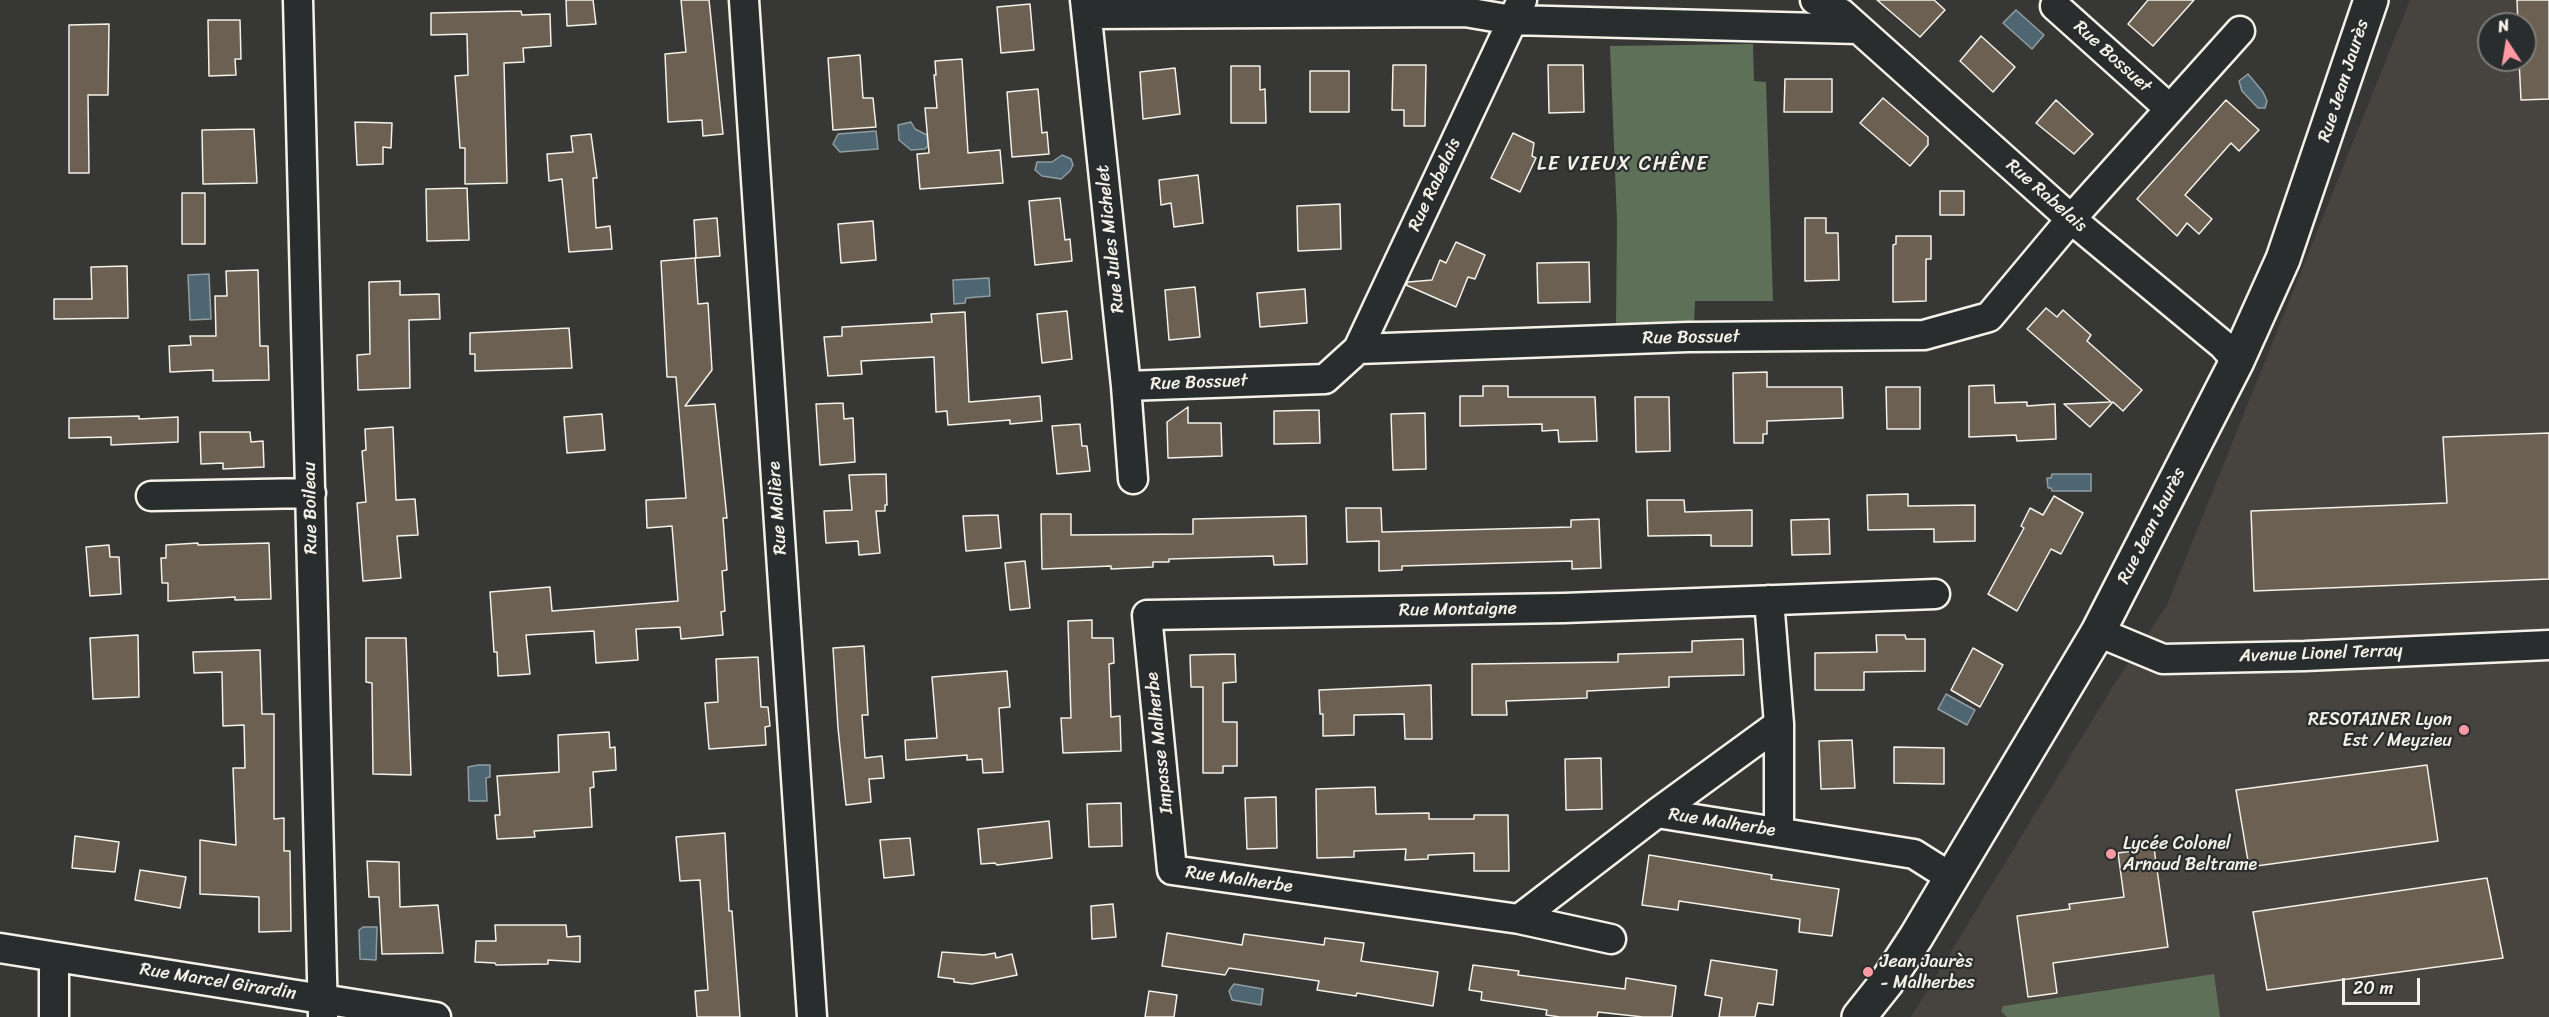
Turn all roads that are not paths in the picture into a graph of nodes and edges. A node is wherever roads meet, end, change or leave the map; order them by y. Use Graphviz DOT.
graph roads {
  1 [pos="298,0"];
  2 [pos="744,0"];
  3 [pos="1815,0"];
  4 [pos="2371,0"];
  5 [pos="2055,6"];
  6 [pos="1086,7"];
  7 [pos="1517,10"];
  8 [pos="1858,29"];
  9 [pos="2240,31"];
  10 [pos="2170,109"];
  11 [pos="2071,219"];
  12 [pos="1358,349"];
  13 [pos="2236,361"];
  14 [pos="1126,386"];
  15 [pos="1133,478"];
  16 [pos="311,493"];
  17 [pos="151,496"];
  18 [pos="1935,594"];
  19 [pos="1769,600"];
  20 [pos="1147,615"];
  21 [pos="2098,632"];
  22 [pos="2549,645"];
  23 [pos="1779,724"];
  24 [pos="1657,813"];
  25 [pos="1779,832"];
  26 [pos="1172,870"];
  27 [pos="1952,878"];
  28 [pos="1519,919"];
  29 [pos="1611,939"];
  30 [pos="0,948"];
  31 [pos="54,957"];
  32 [pos="323,1008"];
  33 [pos="54,1017"];
  34 [pos="436,1017"];
  35 [pos="812,1017"];
  36 [pos="1859,1017"];
  1 -- 16 [label="street, Rue Boileau"];
  2 -- 35 [label="street, Rue Molière"];
  3 -- 8 [label="street, Rue Rabelais"];
  4 -- 13 [label="main road, Rue Jean Jaurès"];
  5 -- 10 [label="street, Rue Bossuet"];
  6 -- 7 [label="street"];
  6 -- 14 [label="street, Rue Jules Michelet"];
  7 -- 8 [label="street"];
  7 -- 12 [label="street, Rue Rabelais"];
  8 -- 11 [label="street, Rue Rabelais"];
  9 -- 10 [label="street, Rue Bossuet"];
  10 -- 11 [label="street, Rue Bossuet"];
  11 -- 12 [label="street, Rue Bossuet"];
  11 -- 13 [label="street, Rue Rabelais"];
  12 -- 14 [label="street, Rue Bossuet"];
  13 -- 21 [label="main road, Rue Jean Jaurès"];
  14 -- 15 [label="street, Rue Jules Michelet"];
  16 -- 17 [label="street"];
  16 -- 32 [label="street, Rue Boileau"];
  18 -- 19 [label="street, Rue Montaigne"];
  19 -- 20 [label="street, Rue Montaigne"];
  19 -- 23 [label="street"];
  20 -- 26 [label="street, Impasse Malherbe"];
  21 -- 22 [label="street, Avenue Lionel Terray"];
  21 -- 27 [label="main road, Rue Jean Jaurès"];
  23 -- 24 [label="street"];
  23 -- 25 [label="street"];
  24 -- 25 [label="street, Rue Malherbe"];
  24 -- 28 [label="street, Rue Malherbe"];
  25 -- 27 [label="street, Rue Malherbe"];
  26 -- 28 [label="street, Rue Malherbe"];
  27 -- 36 [label="main road, Rue Jean Jaurès"];
  28 -- 29 [label="street, Rue Malherbe"];
  30 -- 31 [label="street, Rue Marcel Girardin"];
  31 -- 32 [label="street, Rue Marcel Girardin"];
  31 -- 33 [label="street"];
  32 -- 34 [label="street, Rue Marcel Girardin"];
}
